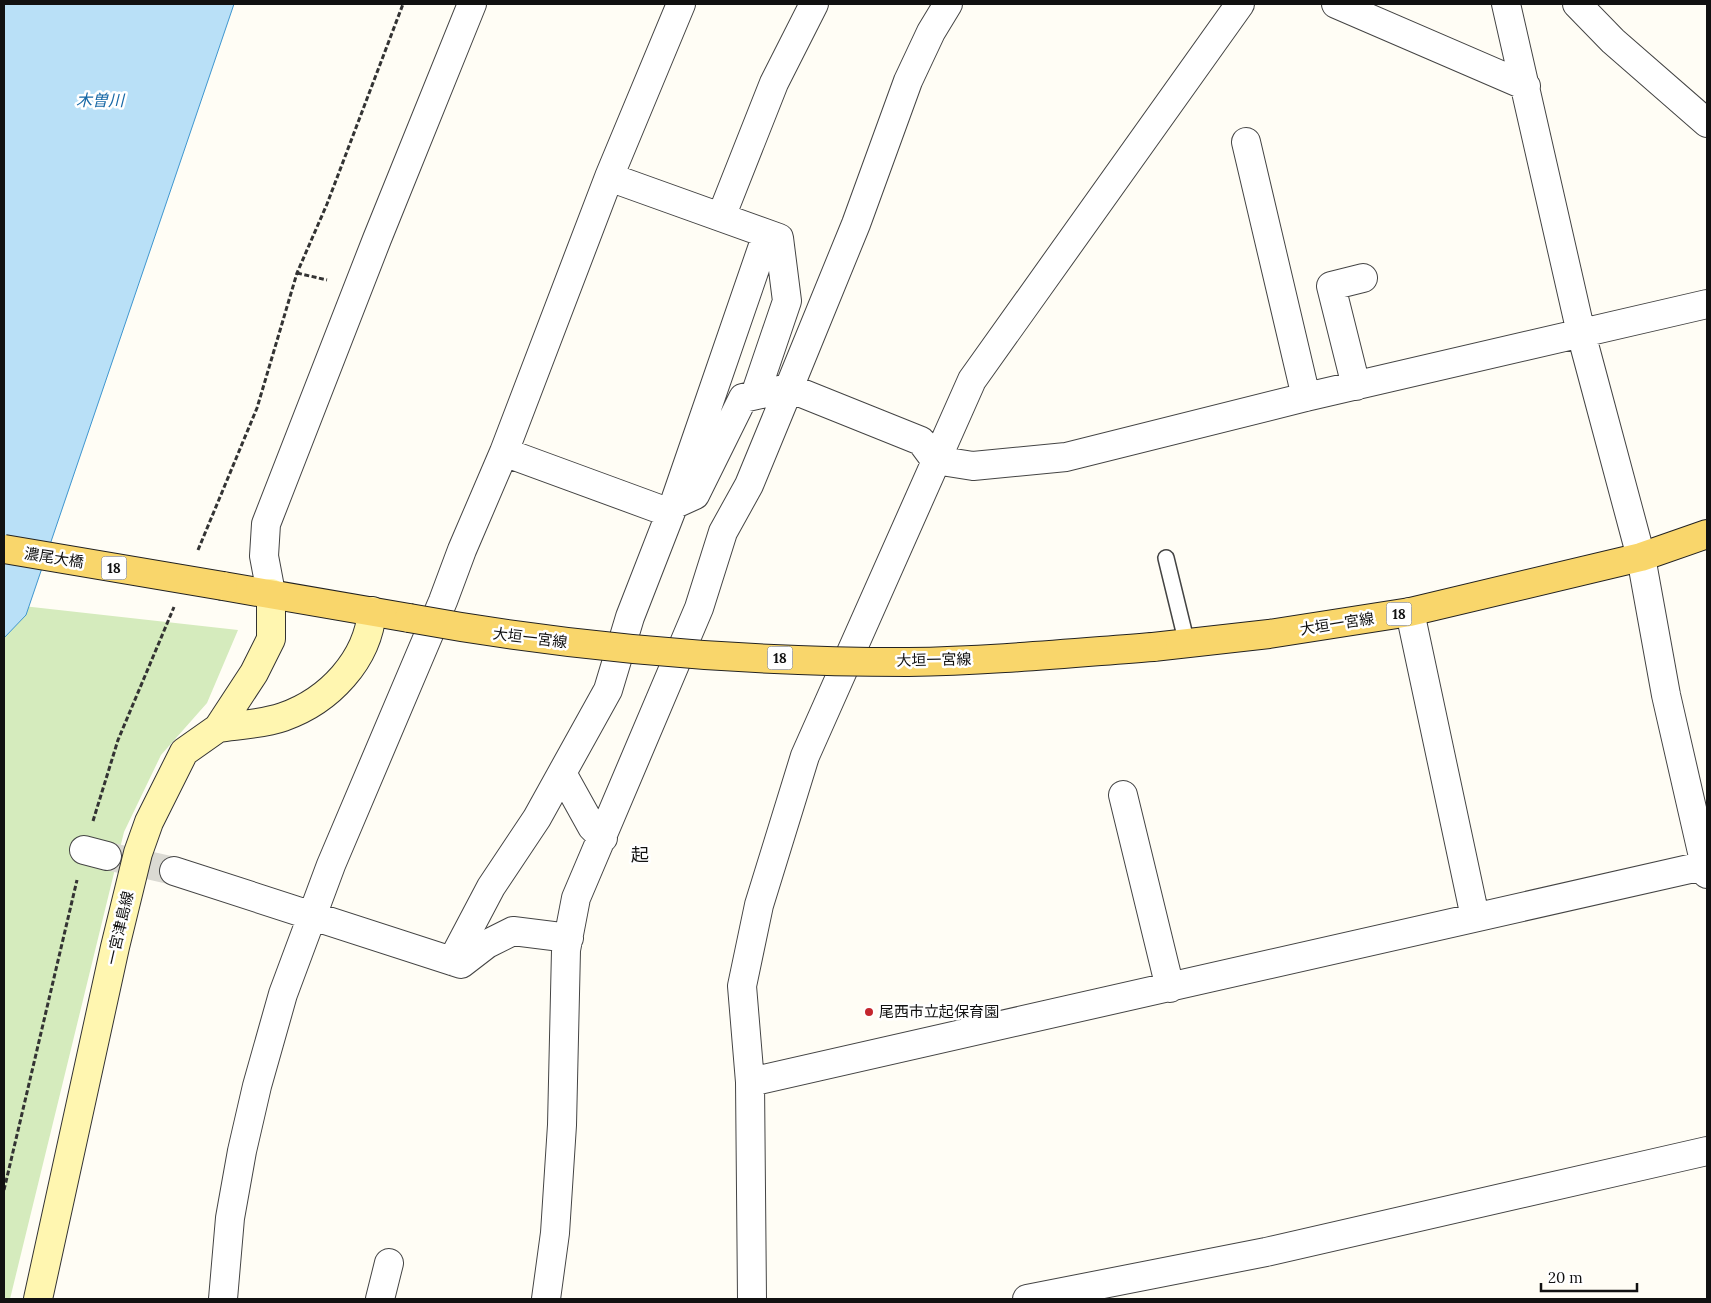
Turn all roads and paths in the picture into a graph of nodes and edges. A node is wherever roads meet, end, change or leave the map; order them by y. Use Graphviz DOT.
graph roads {
  1 [pos="472,4"];
  2 [pos="681,4"];
  3 [pos="814,4"];
  4 [pos="948,4"];
  5 [pos="1240,4"];
  6 [pos="1336,4"];
  7 [pos="1506,4"];
  8 [pos="1577,4"];
  9 [pos="1526,86"];
  10 [pos="1707,123"];
  11 [pos="1246,142"];
  12 [pos="609,176"];
  13 [pos="721,217"];
  14 [pos="767,234"];
  15 [pos="297,273"];
  16 [pos="1363,278"];
  17 [pos="327,281"];
  18 [pos="1707,304"];
  19 [pos="1581,332"];
  20 [pos="1356,386"];
  21 [pos="789,388"];
  22 [pos="755,395"];
  23 [pos="1306,397"];
  24 [pos="504,452"];
  25 [pos="936,460"];
  26 [pos="674,504"];
  27 [pos="1707,534"];
  28 [pos="4,549"];
  29 [pos="1707,550"];
  30 [pos="1641,557"];
  31 [pos="1166,558"];
  32 [pos="223,586"];
  33 [pos="271,593"];
  34 [pos="372,610"];
  35 [pos="1410,612"];
  36 [pos="1187,644"];
  37 [pos="218,728"];
  38 [pos="562,773"];
  39 [pos="1123,795"];
  40 [pos="603,838"];
  41 [pos="1707,868"];
  42 [pos="174,871"];
  43 [pos="311,915"];
  44 [pos="1475,917"];
  45 [pos="569,938"];
  46 [pos="452,961"];
  47 [pos="1170,988"];
  48 [pos="750,1082"];
  49 [pos="1707,1151"];
  50 [pos="389,1263"];
  51 [pos="38,1299"];
  52 [pos="223,1299"];
  53 [pos="380,1299"];
  54 [pos="546,1299"];
  55 [pos="752,1299"];
  56 [pos="1027,1299"];
  1 -- 33 [label="street"];
  2 -- 12 [label="street"];
  3 -- 13 [label="street"];
  4 -- 21 [label="street"];
  5 -- 25 [label="street"];
  6 -- 9 [label="street"];
  7 -- 9 [label="street"];
  8 -- 10 [label="street"];
  9 -- 19 [label="street"];
  11 -- 23 [label="street"];
  12 -- 13 [label="street"];
  12 -- 24 [label="street"];
  13 -- 14 [label="street"];
  14 -- 22 [label="street"];
  14 -- 26 [label="street"];
  15 -- 17 [label="path"];
  16 -- 20 [label="street"];
  18 -- 19 [label="street"];
  19 -- 20 [label="street"];
  19 -- 30 [label="street"];
  20 -- 23 [label="street"];
  21 -- 22 [label="street"];
  21 -- 25 [label="street"];
  21 -- 40 [label="street"];
  22 -- 26 [label="street"];
  23 -- 25 [label="street"];
  24 -- 26 [label="street"];
  24 -- 43 [label="street"];
  25 -- 48 [label="street"];
  26 -- 38 [label="street"];
  27 -- 30 [label="main road, 大垣一宮線 / 18"];
  28 -- 32 [label="main road, 濃尾大橋 / 18, bridge"];
  29 -- 30 [label="main road, 大垣一宮線 / 18"];
  30 -- 35 [label="main road, 大垣一宮線 / 18"];
  30 -- 41 [label="street"];
  31 -- 36 [label="lane"];
  32 -- 33 [label="main road, 大垣一宮線 / 18"];
  33 -- 34 [label="main road, 大垣一宮線 / 18"];
  33 -- 37 [label="main road, 一宮津島線"];
  34 -- 36 [label="main road, 大垣一宮線 / 18, bridge"];
  34 -- 37 [label="main road"];
  35 -- 36 [label="main road, 大垣一宮線 / 18"];
  35 -- 44 [label="street"];
  37 -- 51 [label="main road, 一宮津島線"];
  38 -- 40 [label="street"];
  38 -- 46 [label="street"];
  39 -- 47 [label="street"];
  40 -- 45 [label="street"];
  41 -- 44 [label="street"];
  42 -- 43 [label="street"];
  43 -- 46 [label="street"];
  43 -- 52 [label="street"];
  44 -- 47 [label="street"];
  45 -- 46 [label="street"];
  45 -- 54 [label="street"];
  47 -- 48 [label="street"];
  48 -- 55 [label="street"];
  49 -- 56 [label="street"];
  50 -- 53 [label="street"];
}
